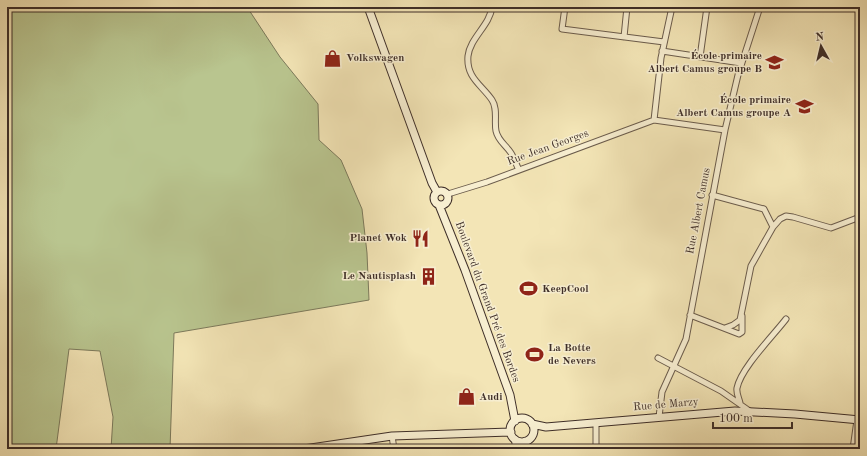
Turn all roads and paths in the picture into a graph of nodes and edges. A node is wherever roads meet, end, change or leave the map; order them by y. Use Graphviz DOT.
graph roads {
  1 [pos="368,7"];
  2 [pos="492,7"];
  3 [pos="565,7"];
  4 [pos="627,7"];
  5 [pos="672,7"];
  6 [pos="707,7"];
  7 [pos="760,7"];
  8 [pos="624,37"];
  9 [pos="664,42"];
  10 [pos="662,51"];
  11 [pos="700,57"];
  12 [pos="741,63"];
  13 [pos="654,120"];
  14 [pos="725,130"];
  15 [pos="519,170"];
  16 [pos="437,192"];
  17 [pos="448,194"];
  18 [pos="712,195"];
  19 [pos="447,203"];
  20 [pos="439,205"];
  21 [pos="444,216"];
  22 [pos="860,217"];
  23 [pos="773,227"];
  24 [pos="690,315"];
  25 [pos="741,315"];
  26 [pos="786,319"];
  27 [pos="725,328"];
  28 [pos="658,358"];
  29 [pos="674,365"];
  30 [pos="737,392"];
  31 [pos="510,395"];
  32 [pos="731,397"];
  33 [pos="740,403"];
  34 [pos="751,412"];
  35 [pos="659,417"];
  36 [pos="524,418"];
  37 [pos="858,420"];
  38 [pos="515,421"];
  39 [pos="596,423"];
  40 [pos="532,424"];
  41 [pos="546,427"];
  42 [pos="511,432"];
  43 [pos="533,434"];
  44 [pos="392,436"];
  45 [pos="515,439"];
  46 [pos="525,441"];
  47 [pos="304,449"];
  48 [pos="394,449"];
  49 [pos="518,449"];
  50 [pos="596,449"];
  51 [pos="853,449"];
  1 -- 16 [label="main road"];
  2 -- 15 [label="street"];
  3 -- 8 [label="street"];
  4 -- 8 [label="street"];
  5 -- 9 [label="street"];
  6 -- 11 [label="street"];
  7 -- 12 [label="street, Rue Albert Camus"];
  8 -- 9 [label="street"];
  9 -- 10 [label="street"];
  10 -- 11 [label="street"];
  10 -- 13 [label="street"];
  11 -- 12 [label="street"];
  12 -- 14 [label="street, Rue Albert Camus"];
  13 -- 14 [label="street"];
  13 -- 15 [label="street, Rue Jean Georges"];
  14 -- 18 [label="street, Rue Albert Camus"];
  15 -- 17 [label="street, Rue Jean Georges"];
  16 -- 17 [label="main road"];
  16 -- 20 [label="main road"];
  17 -- 19 [label="main road"];
  18 -- 23 [label="street"];
  18 -- 24 [label="street, Rue Albert Camus"];
  19 -- 20 [label="main road"];
  19 -- 21 [label="main road, Boulevard du Grand Pré des Bordes"];
  20 -- 21 [label="main road, Boulevard du Grand Pré des Bordes"];
  21 -- 31 [label="main road, Boulevard du Grand Pré des Bordes"];
  22 -- 23 [label="street"];
  23 -- 25 [label="street"];
  24 -- 27 [label="street"];
  24 -- 29 [label="street, Rue Albert Camus"];
  25 -- 27 [label="street"];
  25 -- 27 [label="street"];
  26 -- 30 [label="street"];
  28 -- 29 [label="street"];
  29 -- 32 [label="street"];
  29 -- 35 [label="street, Rue Albert Camus"];
  30 -- 32 [label="street"];
  30 -- 33 [label="street"];
  31 -- 36 [label="main road, Boulevard du Grand Pré des Bordes"];
  31 -- 38 [label="main road, Boulevard du Grand Pré des Bordes"];
  32 -- 33 [label="street"];
  33 -- 34 [label="street"];
  34 -- 35 [label="main road, Rue de Marzy"];
  34 -- 37 [label="main road, Rue de Marzy"];
  35 -- 39 [label="main road, Rue de Marzy"];
  36 -- 38 [label="main road"];
  36 -- 40 [label="main road"];
  37 -- 51 [label="street"];
  38 -- 42 [label="main road"];
  39 -- 41 [label="main road, Rue de Marzy"];
  39 -- 50 [label="street"];
  40 -- 41 [label="main road, Rue de Marzy"];
  40 -- 43 [label="main road"];
  41 -- 43 [label="main road, Rue de Marzy"];
  42 -- 44 [label="main road"];
  42 -- 45 [label="main road"];
  43 -- 46 [label="main road"];
  44 -- 47 [label="main road"];
  44 -- 48 [label="street"];
  45 -- 46 [label="main road"];
  45 -- 49 [label="street"];
  46 -- 49 [label="street"];
}
